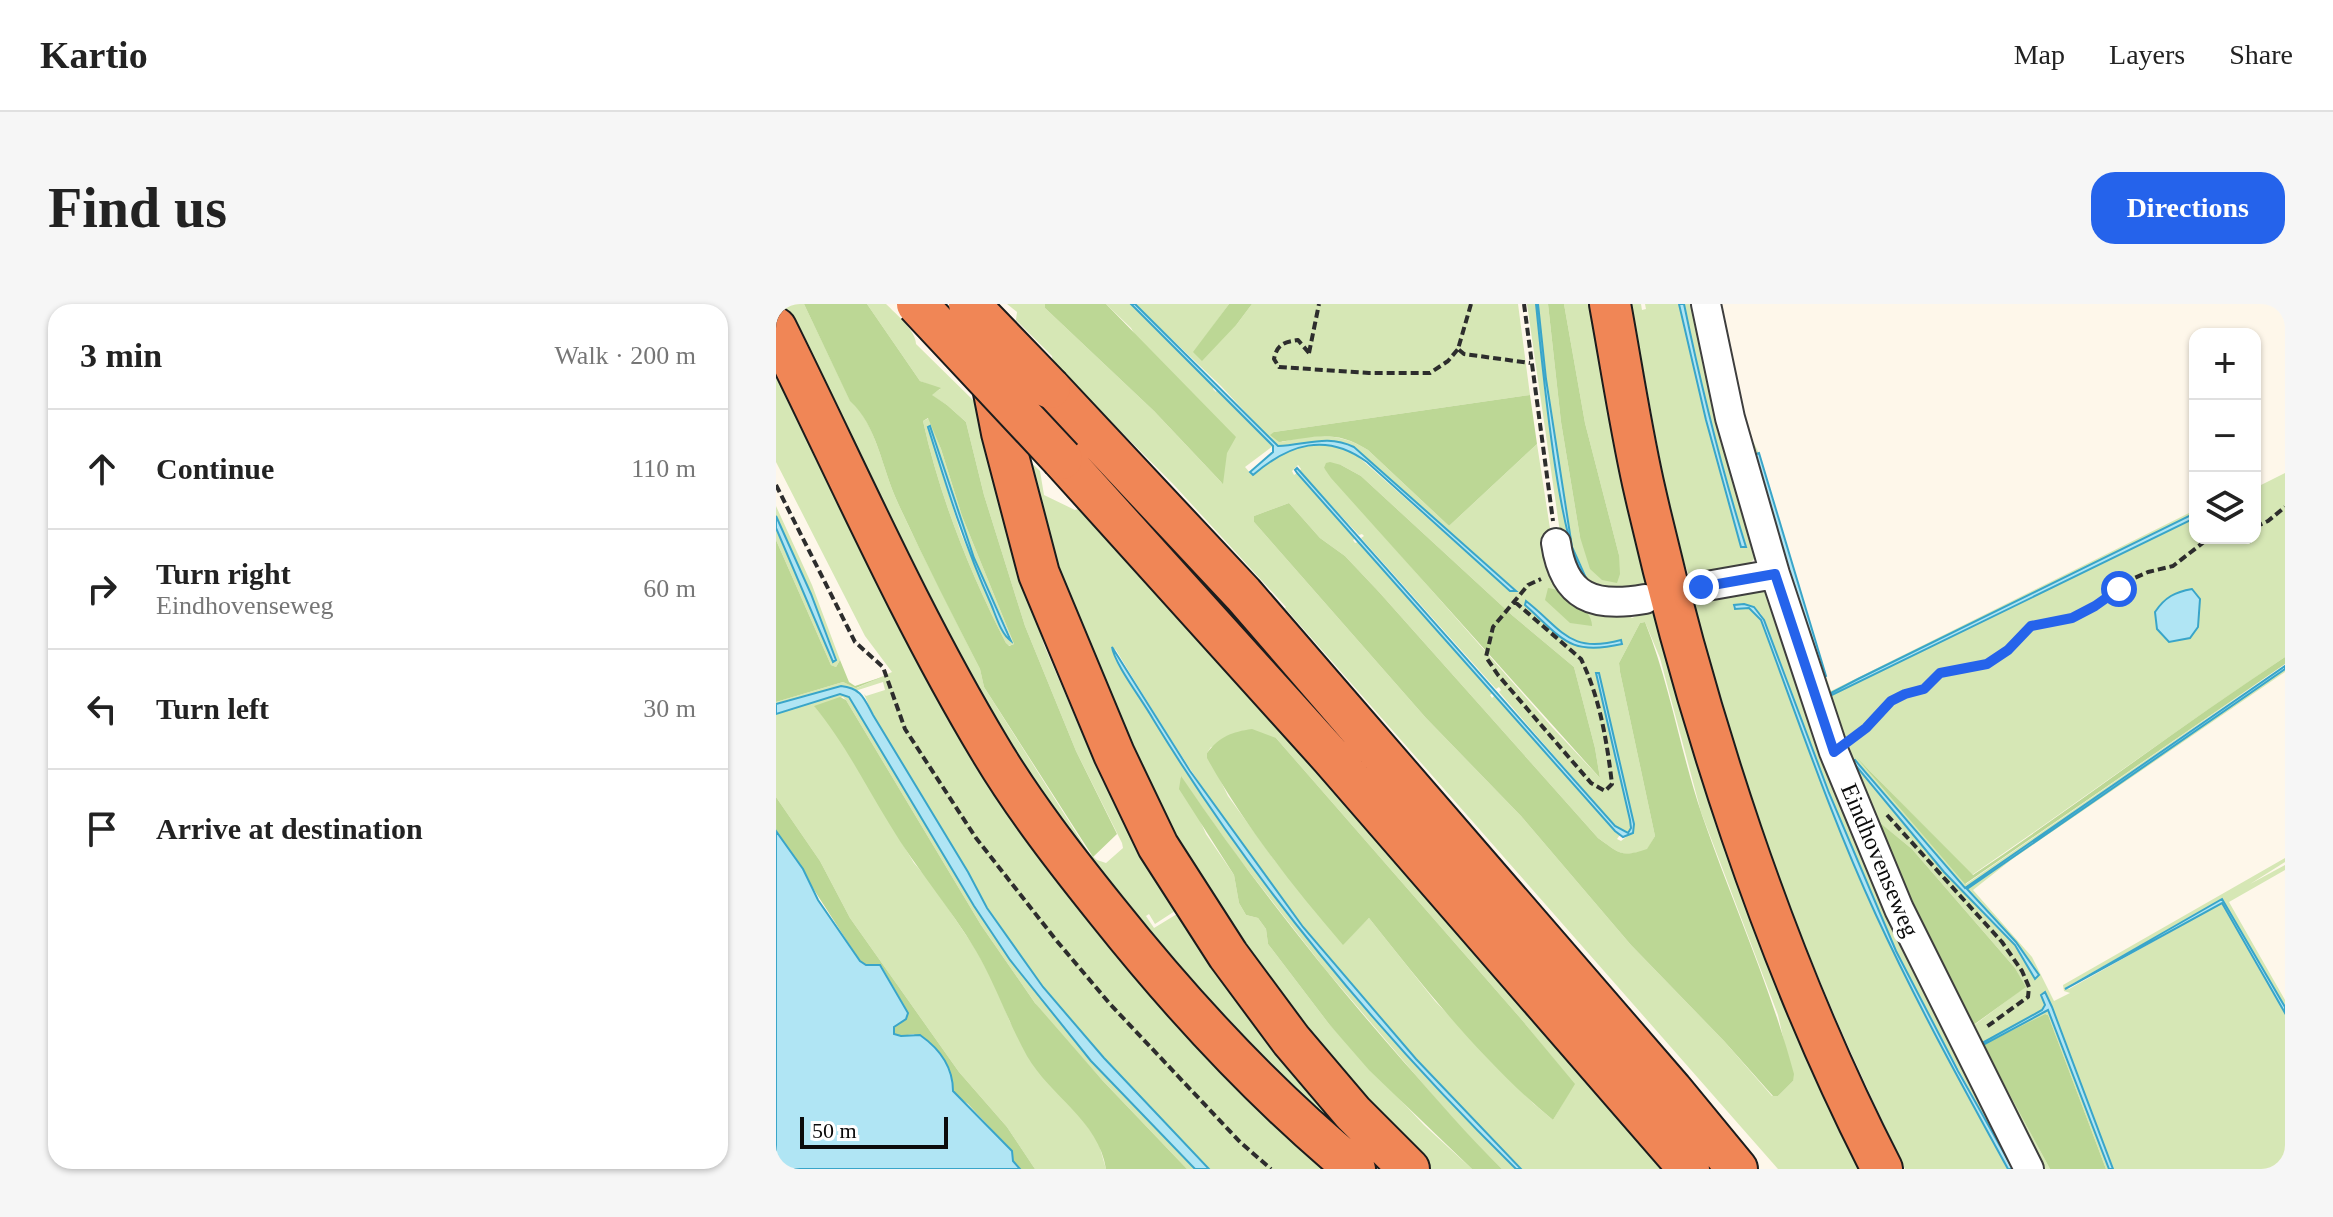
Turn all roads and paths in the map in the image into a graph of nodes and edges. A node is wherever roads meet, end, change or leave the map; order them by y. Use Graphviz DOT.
graph roads {
  1 [pos="917,304"];
  2 [pos="969,304"];
  3 [pos="980,304"];
  4 [pos="1319,304"];
  5 [pos="1471,304"];
  6 [pos="1524,304"];
  7 [pos="1610,304"];
  8 [pos="1706,304"];
  9 [pos="776,328"];
  10 [pos="1458,349"];
  11 [pos="1530,363"];
  12 [pos="776,485"];
  13 [pos="2285,507"];
  14 [pos="2261,524"];
  15 [pos="1556,543"];
  16 [pos="2201,544"];
  17 [pos="1563,572"];
  18 [pos="1775,574"];
  19 [pos="1701,587"];
  20 [pos="1645,599"];
  21 [pos="1515,602"];
  22 [pos="1834,752"];
  23 [pos="1852,793"];
  24 [pos="1964,1042"];
  25 [pos="1672,1090"];
  26 [pos="1271,1169"];
  27 [pos="1355,1169"];
  28 [pos="1409,1169"];
  29 [pos="1689,1169"];
  30 [pos="1737,1169"];
  31 [pos="1765,1169"];
  32 [pos="1882,1169"];
  33 [pos="2029,1169"];
  1 -- 29 [label="highway, bridge"];
  2 -- 25 [label="highway, bridge"];
  3 -- 28 [label="highway"];
  4 -- 10 [label="path"];
  5 -- 10 [label="path"];
  6 -- 11 [label="path"];
  7 -- 32 [label="highway"];
  8 -- 18 [label="street, Eindhovenseweg"];
  9 -- 27 [label="highway"];
  10 -- 11 [label="path"];
  11 -- 15 [label="path"];
  12 -- 26 [label="path"];
  13 -- 14 [label="path"];
  15 -- 17 [label="street"];
  16 -- 22 [label="path"];
  17 -- 20 [label="street"];
  17 -- 21 [label="path"];
  18 -- 19 [label="street"];
  18 -- 22 [label="street, Eindhovenseweg"];
  21 -- 21 [label="path"];
  22 -- 23 [label="street, Eindhovenseweg"];
  23 -- 24 [label="street, Eindhovenseweg"];
  23 -- 24 [label="path"];
  24 -- 33 [label="street, Eindhovenseweg"];
  25 -- 30 [label="highway"];
  25 -- 31 [label="highway"];
}
